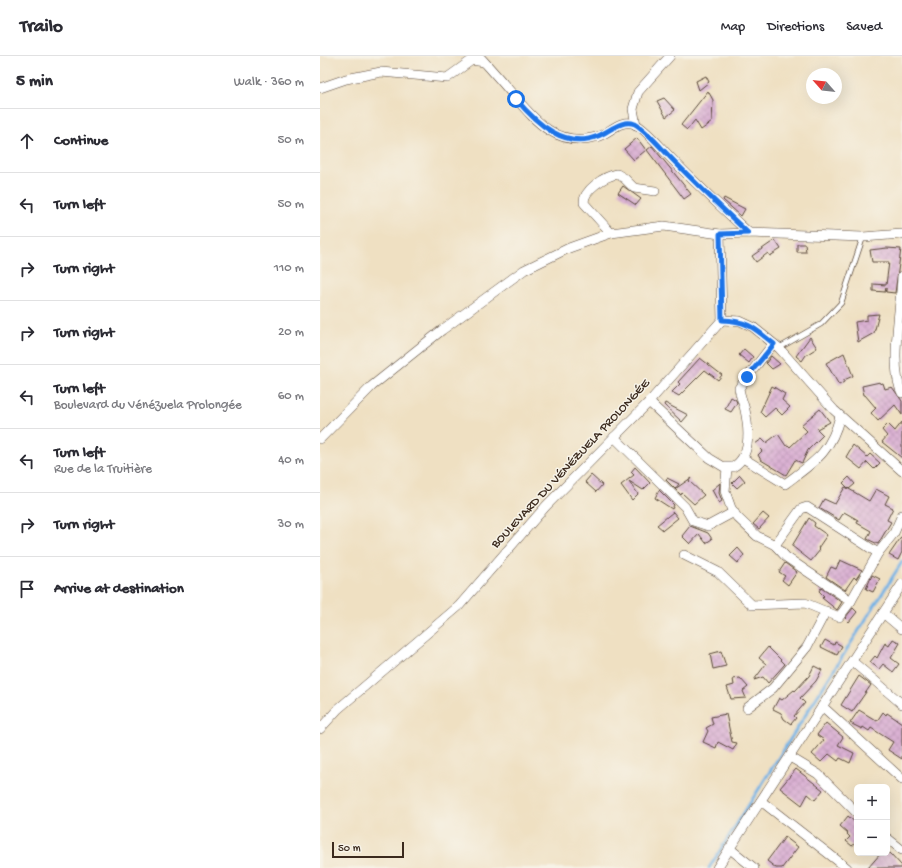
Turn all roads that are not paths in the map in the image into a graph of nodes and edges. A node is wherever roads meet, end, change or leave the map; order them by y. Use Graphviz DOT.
graph roads {
  1 [pos="670,56"];
  2 [pos="481,59"];
  3 [pos="320,88"];
  4 [pos="636,125"];
  5 [pos="654,191"];
  6 [pos="611,233"];
  7 [pos="748,233"];
  8 [pos="720,234"];
  9 [pos="902,234"];
  10 [pos="863,237"];
  11 [pos="902,276"];
  12 [pos="722,320"];
  13 [pos="776,346"];
  14 [pos="902,393"];
  15 [pos="649,402"];
  16 [pos="840,416"];
  17 [pos="614,437"];
  18 [pos="320,439"];
  19 [pos="743,458"];
  20 [pos="727,468"];
  21 [pos="902,471"];
  22 [pos="734,512"];
  23 [pos="902,515"];
  24 [pos="775,545"];
  25 [pos="878,553"];
  26 [pos="684,555"];
  27 [pos="902,584"];
  28 [pos="851,601"];
  29 [pos="826,611"];
  30 [pos="883,613"];
  31 [pos="902,629"];
  32 [pos="853,662"];
  33 [pos="902,704"];
  34 [pos="822,706"];
  35 [pos="747,708"];
  36 [pos="320,730"];
  37 [pos="790,757"];
  38 [pos="902,779"];
  39 [pos="761,801"];
  40 [pos="854,810"];
  41 [pos="890,840"];
  42 [pos="729,848"];
  43 [pos="902,850"];
  44 [pos="717,868"];
  45 [pos="754,868"];
  46 [pos="847,868"];
  1 -- 4 [label="street"];
  2 -- 3 [label="street"];
  2 -- 4 [label="street"];
  4 -- 7 [label="street"];
  5 -- 6 [label="street"];
  6 -- 8 [label="street"];
  6 -- 18 [label="street"];
  7 -- 8 [label="street"];
  7 -- 10 [label="street"];
  8 -- 12 [label="street"];
  9 -- 10 [label="street"];
  10 -- 13 [label="lane"];
  11 -- 14 [label="street"];
  12 -- 13 [label="street"];
  12 -- 15 [label="street, BOULEVARD DU VÉNÉZUELA PROLONGÉE"];
  13 -- 16 [label="street"];
  13 -- 19 [label="street"];
  15 -- 17 [label="street, BOULEVARD DU VÉNÉZUELA PROLONGÉE"];
  15 -- 20 [label="street"];
  16 -- 19 [label="street"];
  16 -- 21 [label="street"];
  17 -- 22 [label="street"];
  17 -- 36 [label="street, BOULEVARD DU VÉNÉZUELA PROLONGÉE"];
  19 -- 20 [label="street"];
  20 -- 22 [label="street"];
  22 -- 24 [label="street"];
  23 -- 25 [label="street"];
  24 -- 25 [label="street"];
  24 -- 28 [label="street"];
  25 -- 28 [label="street"];
  26 -- 29 [label="street"];
  27 -- 30 [label="street"];
  28 -- 29 [label="street"];
  29 -- 35 [label="street"];
  30 -- 31 [label="street"];
  30 -- 32 [label="street"];
  32 -- 33 [label="street"];
  32 -- 34 [label="street"];
  34 -- 37 [label="street"];
  34 -- 38 [label="street"];
  37 -- 39 [label="street"];
  37 -- 40 [label="street"];
  39 -- 42 [label="street"];
  39 -- 46 [label="street"];
  41 -- 43 [label="street"];
  42 -- 44 [label="street"];
  42 -- 45 [label="street"];
}
